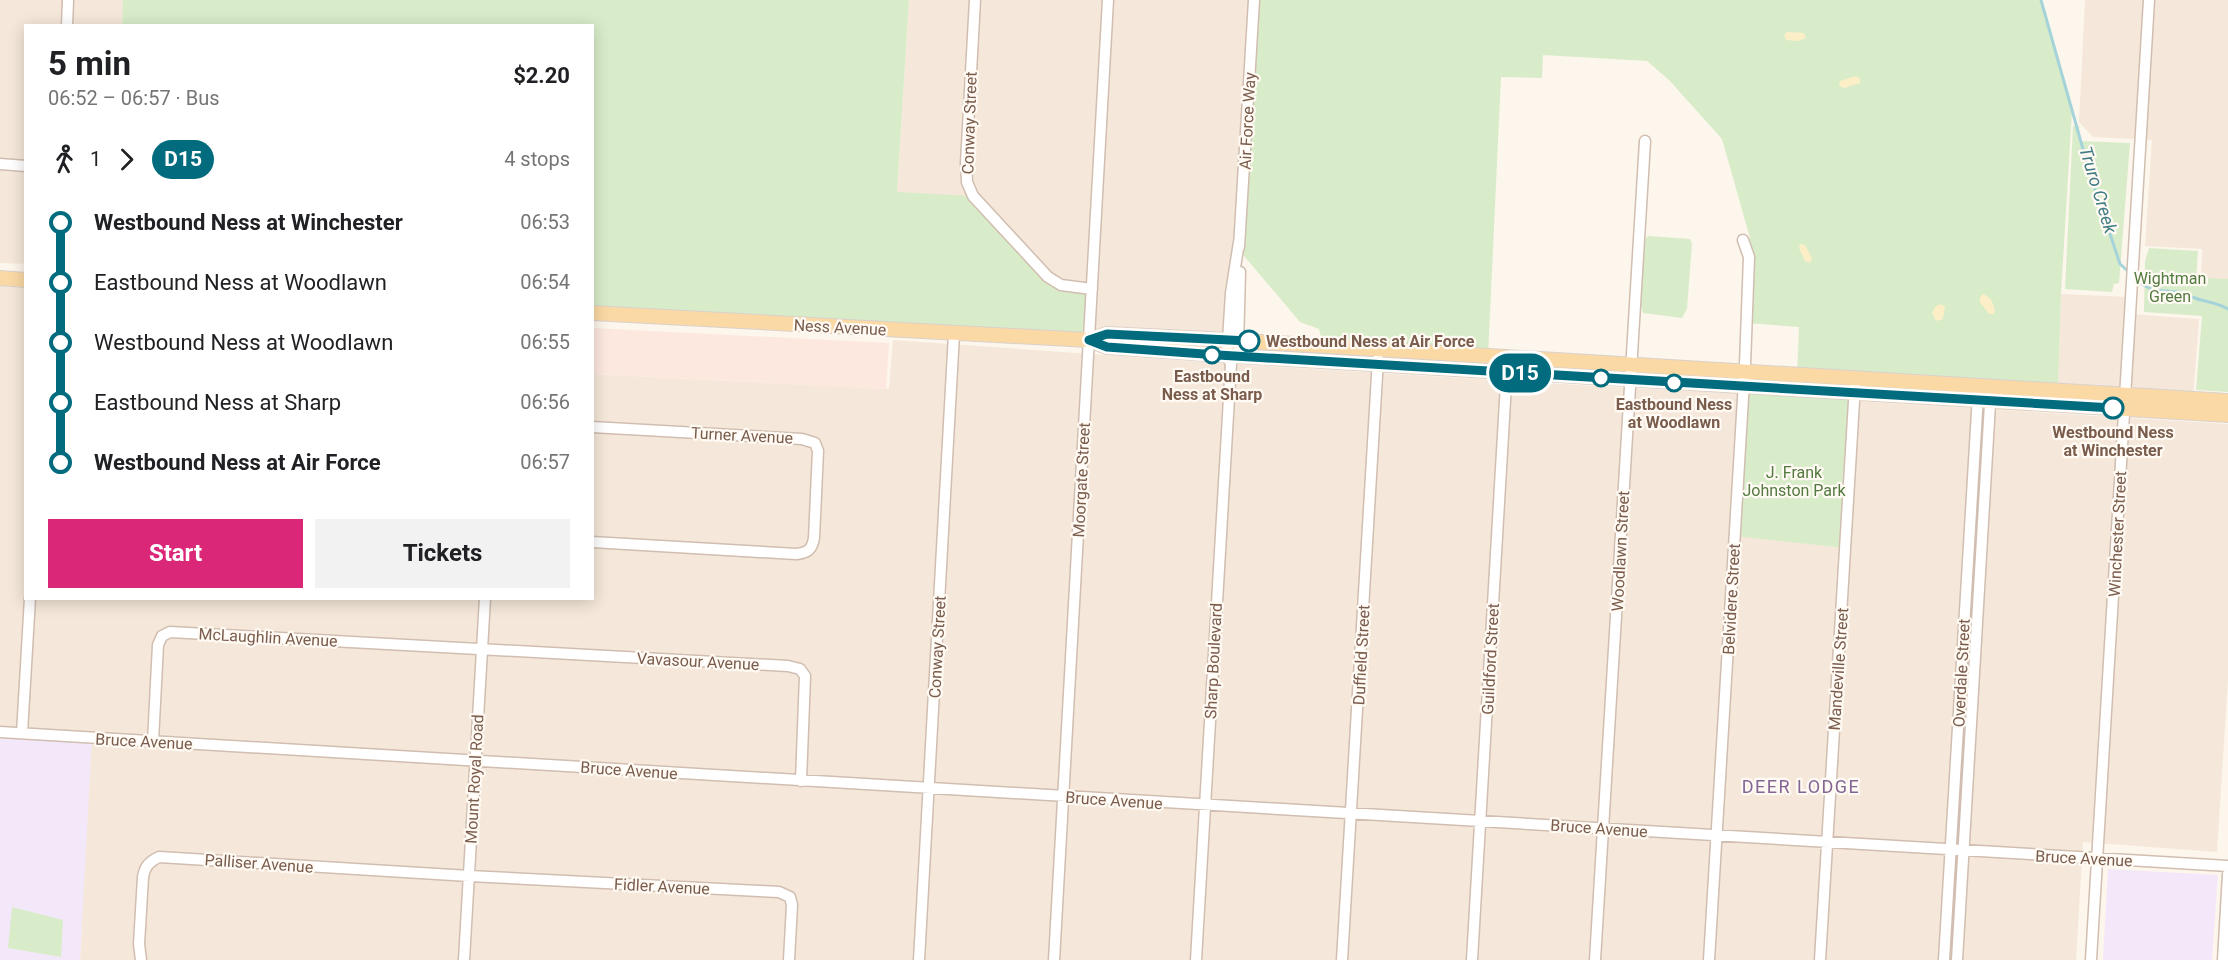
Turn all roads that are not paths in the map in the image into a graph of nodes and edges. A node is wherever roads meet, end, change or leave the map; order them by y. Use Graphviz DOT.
graph roads {
  1 [pos="68,0"];
  2 [pos="975,0"];
  3 [pos="1108,0"];
  4 [pos="1254,0"];
  5 [pos="2149,0"];
  6 [pos="67,24"];
  7 [pos="1645,141"];
  8 [pos="0,164"];
  9 [pos="24,166"];
  10 [pos="1743,240"];
  11 [pos="0,278"];
  12 [pos="24,280"];
  13 [pos="1092,289"];
  14 [pos="594,313"];
  15 [pos="954,333"];
  16 [pos="1089,340"];
  17 [pos="1233,340"];
  18 [pos="1378,350"];
  19 [pos="1507,357"];
  20 [pos="1232,358"];
  21 [pos="1378,365"];
  22 [pos="1631,365"];
  23 [pos="1506,372"];
  24 [pos="1744,372"];
  25 [pos="1630,380"];
  26 [pos="1855,386"];
  27 [pos="1743,387"];
  28 [pos="1984,393"];
  29 [pos="2228,401"];
  30 [pos="2125,402"];
  31 [pos="2228,415"];
  32 [pos="594,427"];
  33 [pos="594,542"];
  34 [pos="30,600"];
  35 [pos="485,600"];
  36 [pos="482,649"];
  37 [pos="0,732"];
  38 [pos="22,733"];
  39 [pos="153,741"];
  40 [pos="475,760"];
  41 [pos="801,781"];
  42 [pos="928,788"];
  43 [pos="1063,796"];
  44 [pos="1205,805"];
  45 [pos="1350,813"];
  46 [pos="1480,821"];
  47 [pos="1603,829"];
  48 [pos="1717,835"];
  49 [pos="1827,842"];
  50 [pos="1950,850"];
  51 [pos="1963,850"];
  52 [pos="2097,858"];
  53 [pos="2228,866"];
  54 [pos="2228,874"];
  55 [pos="469,876"];
  56 [pos="141,960"];
  57 [pos="464,960"];
  58 [pos="789,960"];
  59 [pos="919,960"];
  60 [pos="1054,960"];
  61 [pos="1196,960"];
  62 [pos="1342,960"];
  63 [pos="1472,960"];
  64 [pos="1595,960"];
  65 [pos="1709,960"];
  66 [pos="1820,960"];
  67 [pos="1944,960"];
  68 [pos="1957,960"];
  69 [pos="2091,960"];
  70 [pos="2223,960"];
  1 -- 6 [label="street"];
  2 -- 13 [label="street, Conway Street"];
  3 -- 13 [label="street, Moorgate Street"];
  4 -- 17 [label="street, Air Force Way"];
  5 -- 30 [label="street, Winchester Street"];
  7 -- 22 [label="street, Woodlawn Street"];
  8 -- 9 [label="street"];
  10 -- 24 [label="street, Belvidere Street"];
  11 -- 12 [label="main road"];
  13 -- 16 [label="street, Moorgate Street"];
  14 -- 15 [label="main road, Ness Avenue"];
  15 -- 16 [label="main road, Ness Avenue"];
  15 -- 42 [label="street, Conway Street"];
  16 -- 17 [label="main road, Ness Avenue"];
  16 -- 20 [label="main road, Ness Avenue"];
  16 -- 43 [label="street, Moorgate Street"];
  17 -- 18 [label="main road, Ness Avenue"];
  17 -- 20 [label="street, Air Force Way"];
  18 -- 19 [label="main road, Ness Avenue"];
  18 -- 21 [label="street, Duffield Street"];
  19 -- 22 [label="main road, Ness Avenue"];
  19 -- 23 [label="street, Guildford Street"];
  20 -- 21 [label="main road, Ness Avenue"];
  20 -- 44 [label="street, Sharp Boulevard"];
  21 -- 23 [label="main road, Ness Avenue"];
  21 -- 45 [label="street, Duffield Street"];
  22 -- 24 [label="main road, Ness Avenue"];
  22 -- 25 [label="street, Woodlawn Street"];
  23 -- 25 [label="main road, Ness Avenue"];
  23 -- 46 [label="street, Guildford Street"];
  24 -- 26 [label="main road, Ness Avenue"];
  24 -- 27 [label="street, Belvidere Street"];
  25 -- 27 [label="main road, Ness Avenue"];
  25 -- 47 [label="street, Woodlawn Street"];
  26 -- 27 [label="main road, Ness Avenue"];
  26 -- 28 [label="main road, Ness Avenue"];
  26 -- 49 [label="street, Mandeville Street"];
  27 -- 48 [label="street, Belvidere Street"];
  28 -- 30 [label="main road, Ness Avenue"];
  28 -- 50 [label="street, Overdale Street"];
  28 -- 51 [label="street, Overdale Street"];
  29 -- 30 [label="main road, Ness Avenue"];
  30 -- 31 [label="main road, Ness Avenue"];
  30 -- 52 [label="street, Winchester Street"];
  32 -- 33 [label="street, Turner Avenue"];
  34 -- 38 [label="street"];
  35 -- 36 [label="street, Mount Royal Road"];
  36 -- 39 [label="street, McLaughlin Avenue"];
  36 -- 40 [label="street, Mount Royal Road"];
  36 -- 41 [label="street, Vavasour Avenue"];
  37 -- 38 [label="street, Bruce Avenue"];
  38 -- 39 [label="street, Bruce Avenue"];
  39 -- 40 [label="street, Bruce Avenue"];
  40 -- 41 [label="street, Bruce Avenue"];
  40 -- 55 [label="street, Mount Royal Road"];
  41 -- 42 [label="street, Bruce Avenue"];
  42 -- 43 [label="street, Bruce Avenue"];
  42 -- 59 [label="street, Conway Street"];
  43 -- 44 [label="street, Bruce Avenue"];
  43 -- 60 [label="street, Moorgate Street"];
  44 -- 45 [label="street, Bruce Avenue"];
  44 -- 61 [label="street, Sharp Boulevard"];
  45 -- 46 [label="street, Bruce Avenue"];
  45 -- 62 [label="street, Duffield Street"];
  46 -- 47 [label="street, Bruce Avenue"];
  46 -- 63 [label="street, Guildford Street"];
  47 -- 48 [label="street, Bruce Avenue"];
  47 -- 64 [label="street, Woodlawn Street"];
  48 -- 49 [label="street, Bruce Avenue"];
  48 -- 65 [label="street, Belvidere Street"];
  49 -- 50 [label="street, Bruce Avenue"];
  49 -- 66 [label="street, Mandeville Street"];
  50 -- 51 [label="street, Bruce Avenue"];
  50 -- 67 [label="street, Overdale Street"];
  51 -- 52 [label="street, Bruce Avenue"];
  51 -- 68 [label="street, Overdale Street"];
  52 -- 53 [label="street, Bruce Avenue"];
  52 -- 69 [label="street, Winchester Street"];
  54 -- 70 [label="street"];
  55 -- 56 [label="street, Palliser Avenue"];
  55 -- 57 [label="street, Mount Royal Road"];
  55 -- 58 [label="street, Fidler Avenue"];
}
